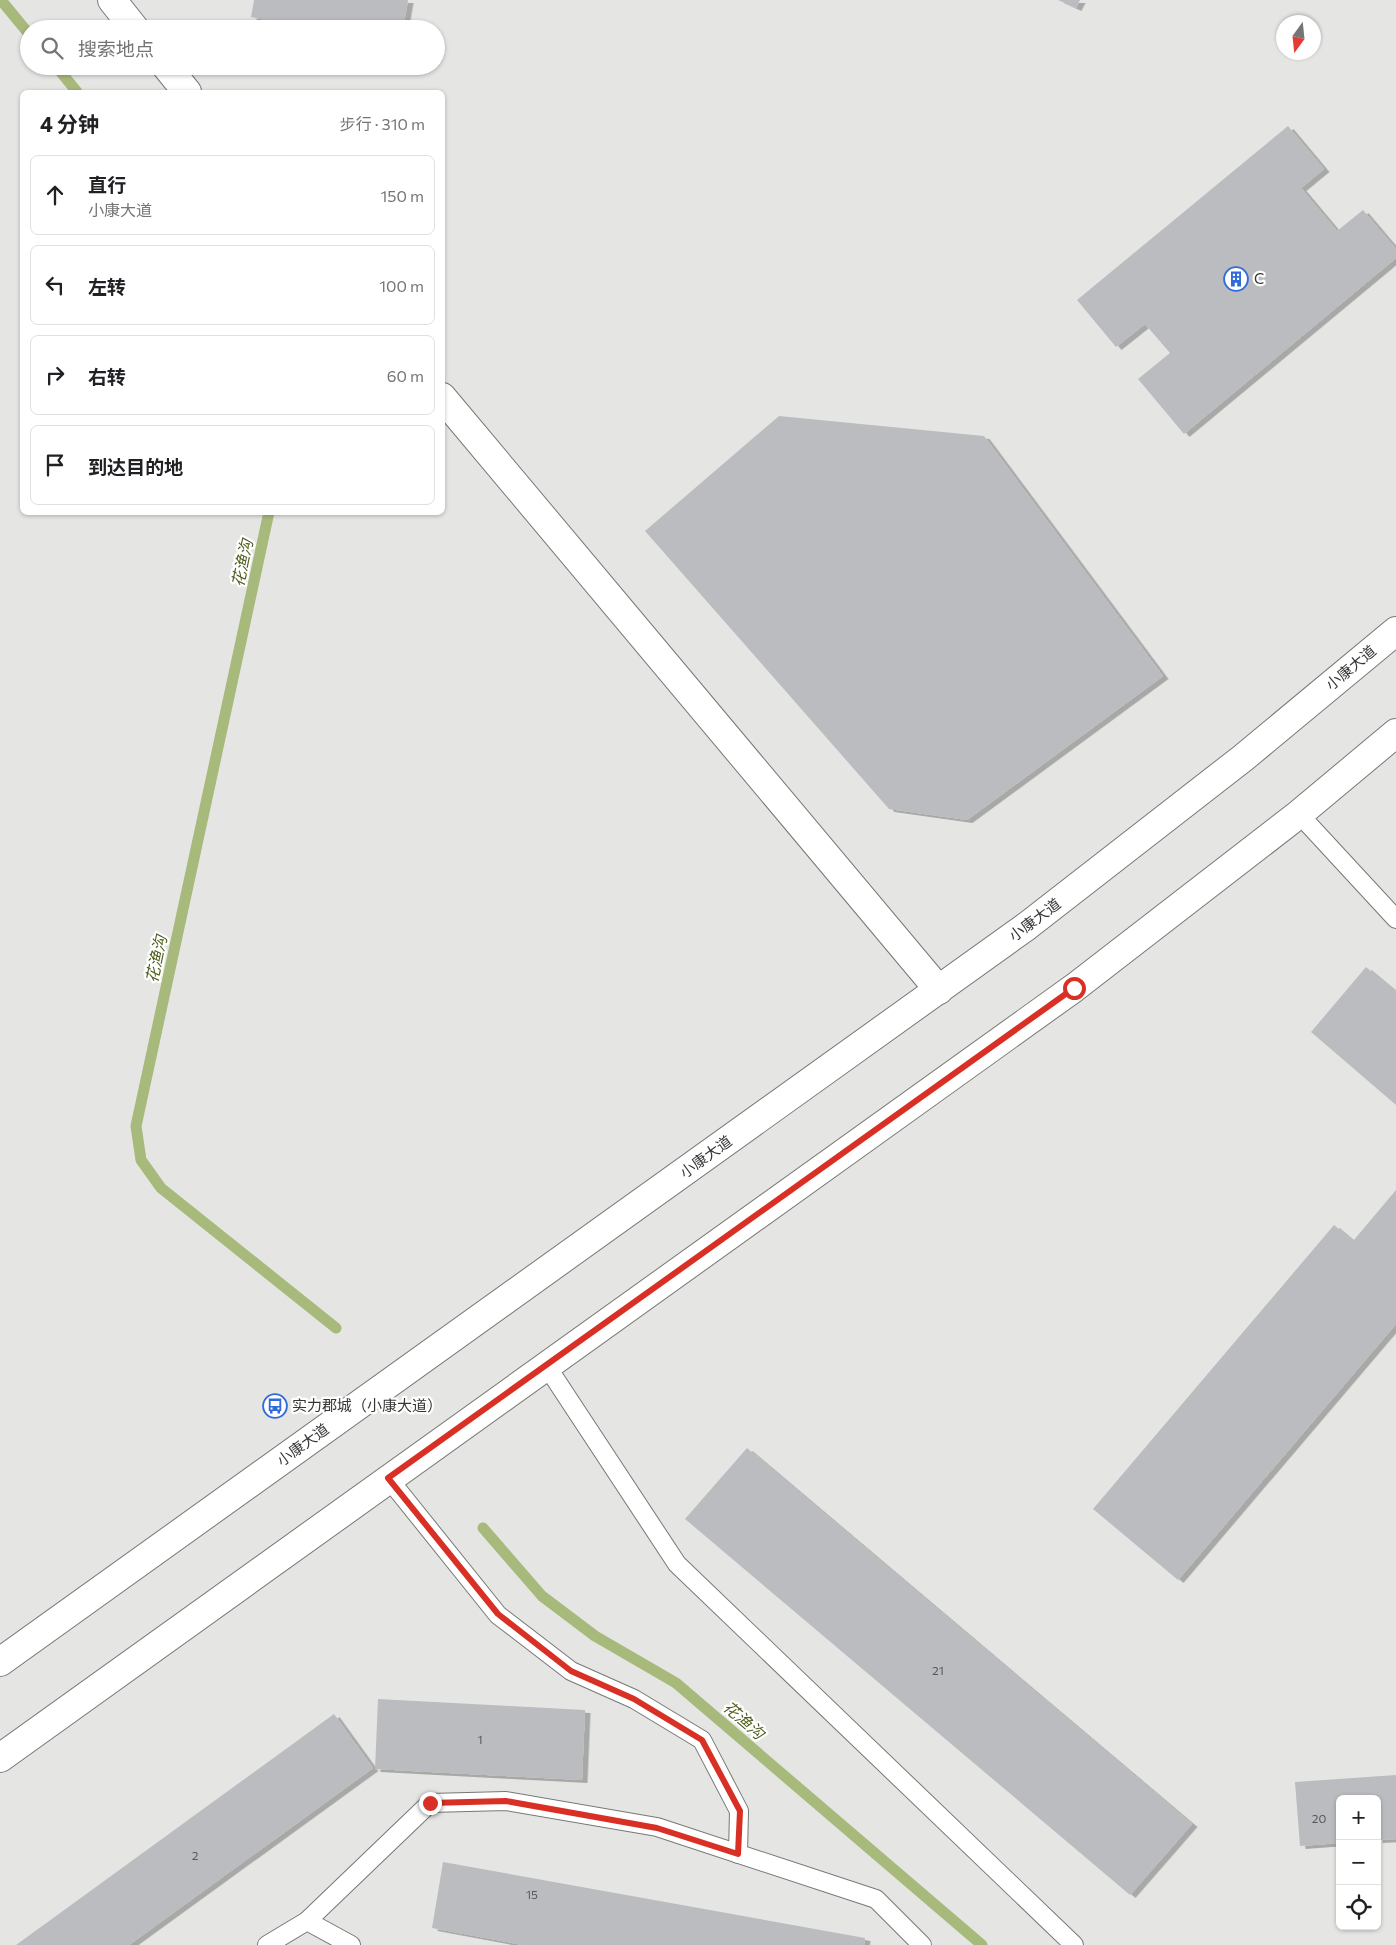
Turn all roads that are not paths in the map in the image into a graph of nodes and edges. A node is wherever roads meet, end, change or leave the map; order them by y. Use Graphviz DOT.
graph roads {
  1 [pos="112,0"];
  2 [pos="128,20"];
  3 [pos="173,75"];
  4 [pos="185,90"];
  5 [pos="445,400"];
  6 [pos="1396,631"];
  7 [pos="1396,733"];
  8 [pos="1299,814"];
  9 [pos="1396,919"];
  10 [pos="939,990"];
  11 [pos="546,1365"];
  12 [pos="388,1478"];
  13 [pos="0,1662"];
  14 [pos="0,1758"];
  15 [pos="738,1854"];
  16 [pos="307,1921"];
  17 [pos="267,1945"];
  18 [pos="351,1945"];
  19 [pos="922,1945"];
  20 [pos="1074,1945"];
  1 -- 2 [label="main road"];
  3 -- 4 [label="main road"];
  5 -- 10 [label="main road"];
  6 -- 10 [label="main road, 小康大道"];
  7 -- 8 [label="main road"];
  8 -- 9 [label="lane"];
  8 -- 11 [label="main road"];
  10 -- 13 [label="main road, 小康大道"];
  11 -- 12 [label="main road"];
  11 -- 20 [label="lane"];
  12 -- 14 [label="main road"];
  12 -- 15 [label="lane"];
  15 -- 16 [label="lane"];
  15 -- 19 [label="lane"];
  16 -- 17 [label="lane"];
  16 -- 18 [label="lane"];
}
